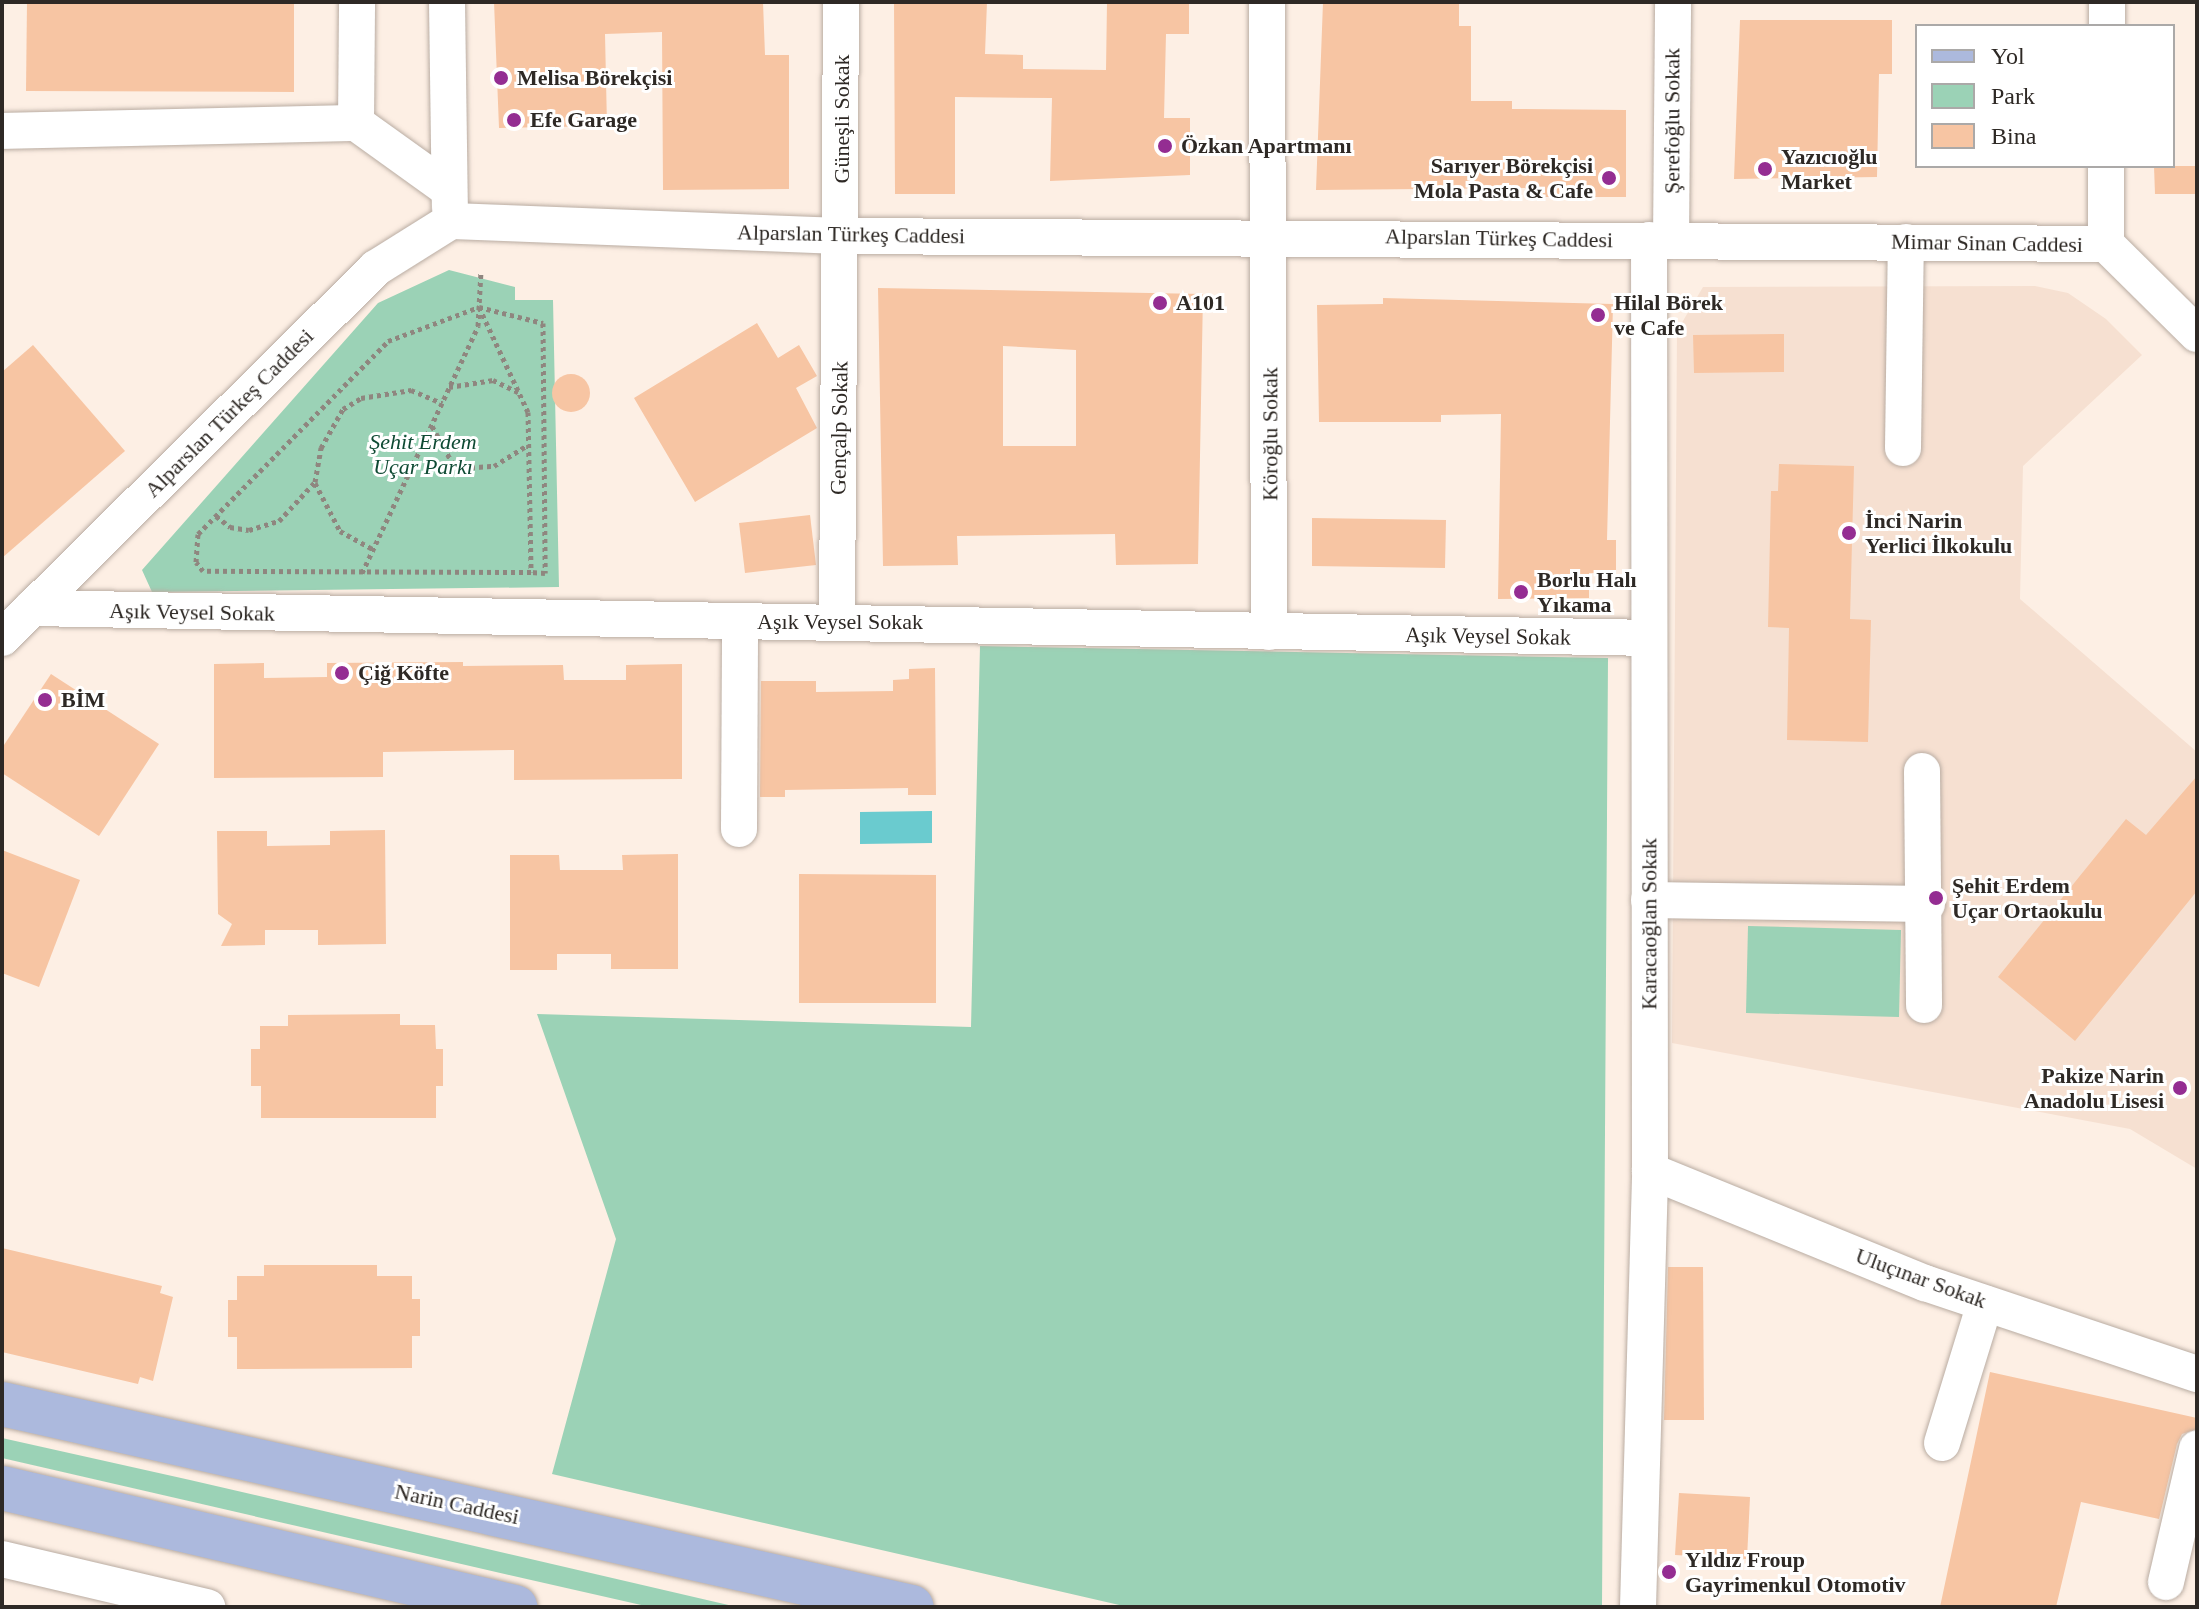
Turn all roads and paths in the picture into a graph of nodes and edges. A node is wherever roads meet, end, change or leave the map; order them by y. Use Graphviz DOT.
graph roads {
  1 [pos="357,2"];
  2 [pos="447,2"];
  3 [pos="841,2"];
  4 [pos="1267,2"];
  5 [pos="1673,2"];
  6 [pos="2107,2"];
  7 [pos="2107,24"];
  8 [pos="356,123"];
  9 [pos="2,131"];
  10 [pos="2106,168"];
  11 [pos="450,205"];
  12 [pos="1271,235"];
  13 [pos="842,236"];
  14 [pos="1740,239"];
  15 [pos="1660,240"];
  16 [pos="1906,242"];
  17 [pos="2106,244"];
  18 [pos="481,271"];
  19 [pos="479,307"];
  20 [pos="2197,334"];
  21 [pos="449,387"];
  22 [pos="518,392"];
  23 [pos="442,403"];
  24 [pos="432,425"];
  25 [pos="528,444"];
  26 [pos="1903,448"];
  27 [pos="315,482"];
  28 [pos="216,516"];
  29 [pos="373,549"];
  30 [pos="363,571"];
  31 [pos="531,572"];
  32 [pos="32,608"];
  33 [pos="343,615"];
  34 [pos="837,620"];
  35 [pos="740,622"];
  36 [pos="1269,632"];
  37 [pos="2,638"];
  38 [pos="1648,638"];
  39 [pos="1922,771"];
  40 [pos="739,829"];
  41 [pos="1649,900"];
  42 [pos="1927,904"];
  43 [pos="1924,1005"];
  44 [pos="1650,1171"];
  45 [pos="1994,1306"];
  46 [pos="2197,1374"];
  47 [pos="2,1404"];
  48 [pos="1950,1444"];
  49 [pos="2197,1449"];
  50 [pos="2,1488"];
  51 [pos="2,1559"];
  52 [pos="2166,1582"];
  53 [pos="207,1607"];
  54 [pos="515,1607"];
  55 [pos="912,1607"];
  56 [pos="1638,1607"];
  1 -- 8 [label="street"];
  2 -- 11 [label="street"];
  3 -- 13 [label="street, Güneşli Sokak"];
  4 -- 12 [label="street, Köroğlu Sokak"];
  5 -- 15 [label="street, Şerefoğlu Sokak"];
  6 -- 7 [label="street"];
  8 -- 9 [label="street"];
  8 -- 11 [label="street"];
  10 -- 17 [label="street"];
  11 -- 13 [label="street, Alparslan Türkeş Caddesi"];
  11 -- 32 [label="street, Alparslan Türkeş Caddesi"];
  12 -- 13 [label="street, Alparslan Türkeş Caddesi"];
  12 -- 15 [label="street, Alparslan Türkeş Caddesi"];
  12 -- 36 [label="street, Köroğlu Sokak"];
  13 -- 34 [label="street, Gençalp Sokak"];
  14 -- 15 [label="street, Alparslan Türkeş Caddesi"];
  14 -- 16 [label="street, Mimar Sinan Caddesi"];
  15 -- 38 [label="street, Karacaoğlan Sokak"];
  16 -- 17 [label="street, Mimar Sinan Caddesi"];
  16 -- 26 [label="street"];
  17 -- 20 [label="street, Mimar Sinan Caddesi"];
  18 -- 19 [label="path"];
  19 -- 21 [label="path"];
  19 -- 22 [label="path"];
  19 -- 28 [label="path"];
  19 -- 31 [label="path"];
  21 -- 22 [label="path"];
  21 -- 23 [label="path"];
  22 -- 25 [label="path"];
  23 -- 24 [label="path"];
  23 -- 27 [label="path"];
  24 -- 25 [label="path"];
  24 -- 29 [label="path"];
  25 -- 31 [label="path"];
  27 -- 28 [label="path"];
  27 -- 29 [label="path"];
  28 -- 30 [label="path"];
  29 -- 30 [label="path"];
  30 -- 31 [label="path"];
  30 -- 33 [label="path"];
  32 -- 33 [label="street, Aşık Veysel Sokak"];
  32 -- 37 [label="street"];
  33 -- 35 [label="street, Aşık Veysel Sokak"];
  34 -- 35 [label="street, Aşık Veysel Sokak"];
  34 -- 36 [label="street, Aşık Veysel Sokak"];
  35 -- 40 [label="street"];
  36 -- 38 [label="street, Aşık Veysel Sokak"];
  38 -- 41 [label="street, Karacaoğlan Sokak"];
  39 -- 42 [label="street"];
  41 -- 42 [label="street"];
  41 -- 44 [label="street, Karacaoğlan Sokak"];
  42 -- 43 [label="street"];
  44 -- 45 [label="street, Uluçınar Sokak"];
  44 -- 56 [label="street, Karacaoğlan Sokak"];
  45 -- 46 [label="street, Uluçınar Sokak"];
  45 -- 48 [label="street"];
  47 -- 55 [label="main road, Narin Caddesi"];
  49 -- 52 [label="street"];
  50 -- 54 [label="main road"];
  51 -- 53 [label="street"];
}
